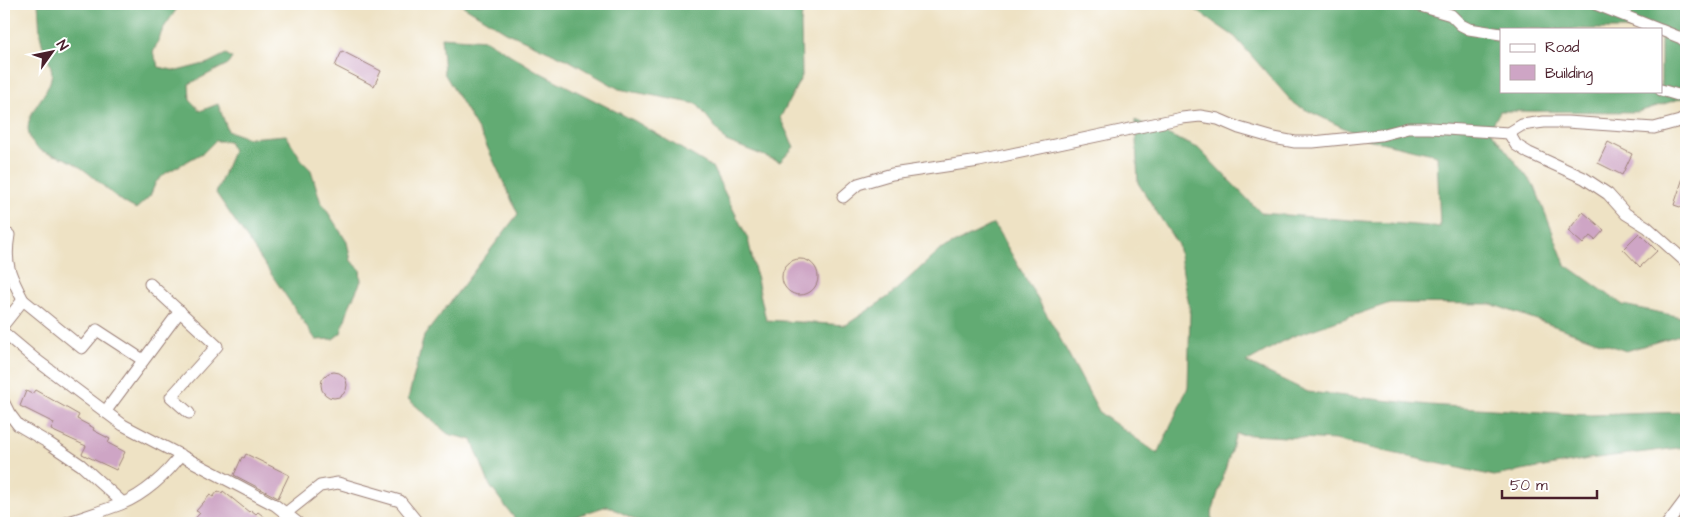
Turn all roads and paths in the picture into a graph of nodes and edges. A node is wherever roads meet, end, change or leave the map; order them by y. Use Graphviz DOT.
graph roads {
  1 [pos="1414,4"];
  2 [pos="1595,4"];
  3 [pos="1657,28"];
  4 [pos="1662,30"];
  5 [pos="1500,34"];
  6 [pos="1686,42"];
  7 [pos="1662,90"];
  8 [pos="1686,94"];
  9 [pos="1686,117"];
  10 [pos="1509,133"];
  11 [pos="843,197"];
  12 [pos="9,235"];
  13 [pos="1686,262"];
  14 [pos="150,284"];
  15 [pos="23,300"];
  16 [pos="180,311"];
  17 [pos="4,324"];
  18 [pos="4,333"];
  19 [pos="143,360"];
  20 [pos="4,403"];
  21 [pos="105,412"];
  22 [pos="189,413"];
  23 [pos="181,455"];
  24 [pos="1686,499"];
  25 [pos="123,503"];
  26 [pos="286,513"];
  27 [pos="66,523"];
  28 [pos="298,523"];
  29 [pos="418,523"];
  30 [pos="1668,523"];
  1 -- 5 [label="street"];
  2 -- 3 [label="street"];
  4 -- 6 [label="street"];
  7 -- 8 [label="street"];
  9 -- 10 [label="street"];
  10 -- 11 [label="street"];
  10 -- 13 [label="street"];
  12 -- 15 [label="street"];
  14 -- 16 [label="street"];
  15 -- 17 [label="street"];
  15 -- 19 [label="street"];
  16 -- 19 [label="street"];
  16 -- 22 [label="street"];
  18 -- 21 [label="street"];
  19 -- 21 [label="street"];
  20 -- 25 [label="street"];
  21 -- 23 [label="street"];
  23 -- 25 [label="street"];
  23 -- 26 [label="street"];
  24 -- 30 [label="street"];
  25 -- 27 [label="street"];
  26 -- 28 [label="street"];
  26 -- 29 [label="street"];
}
